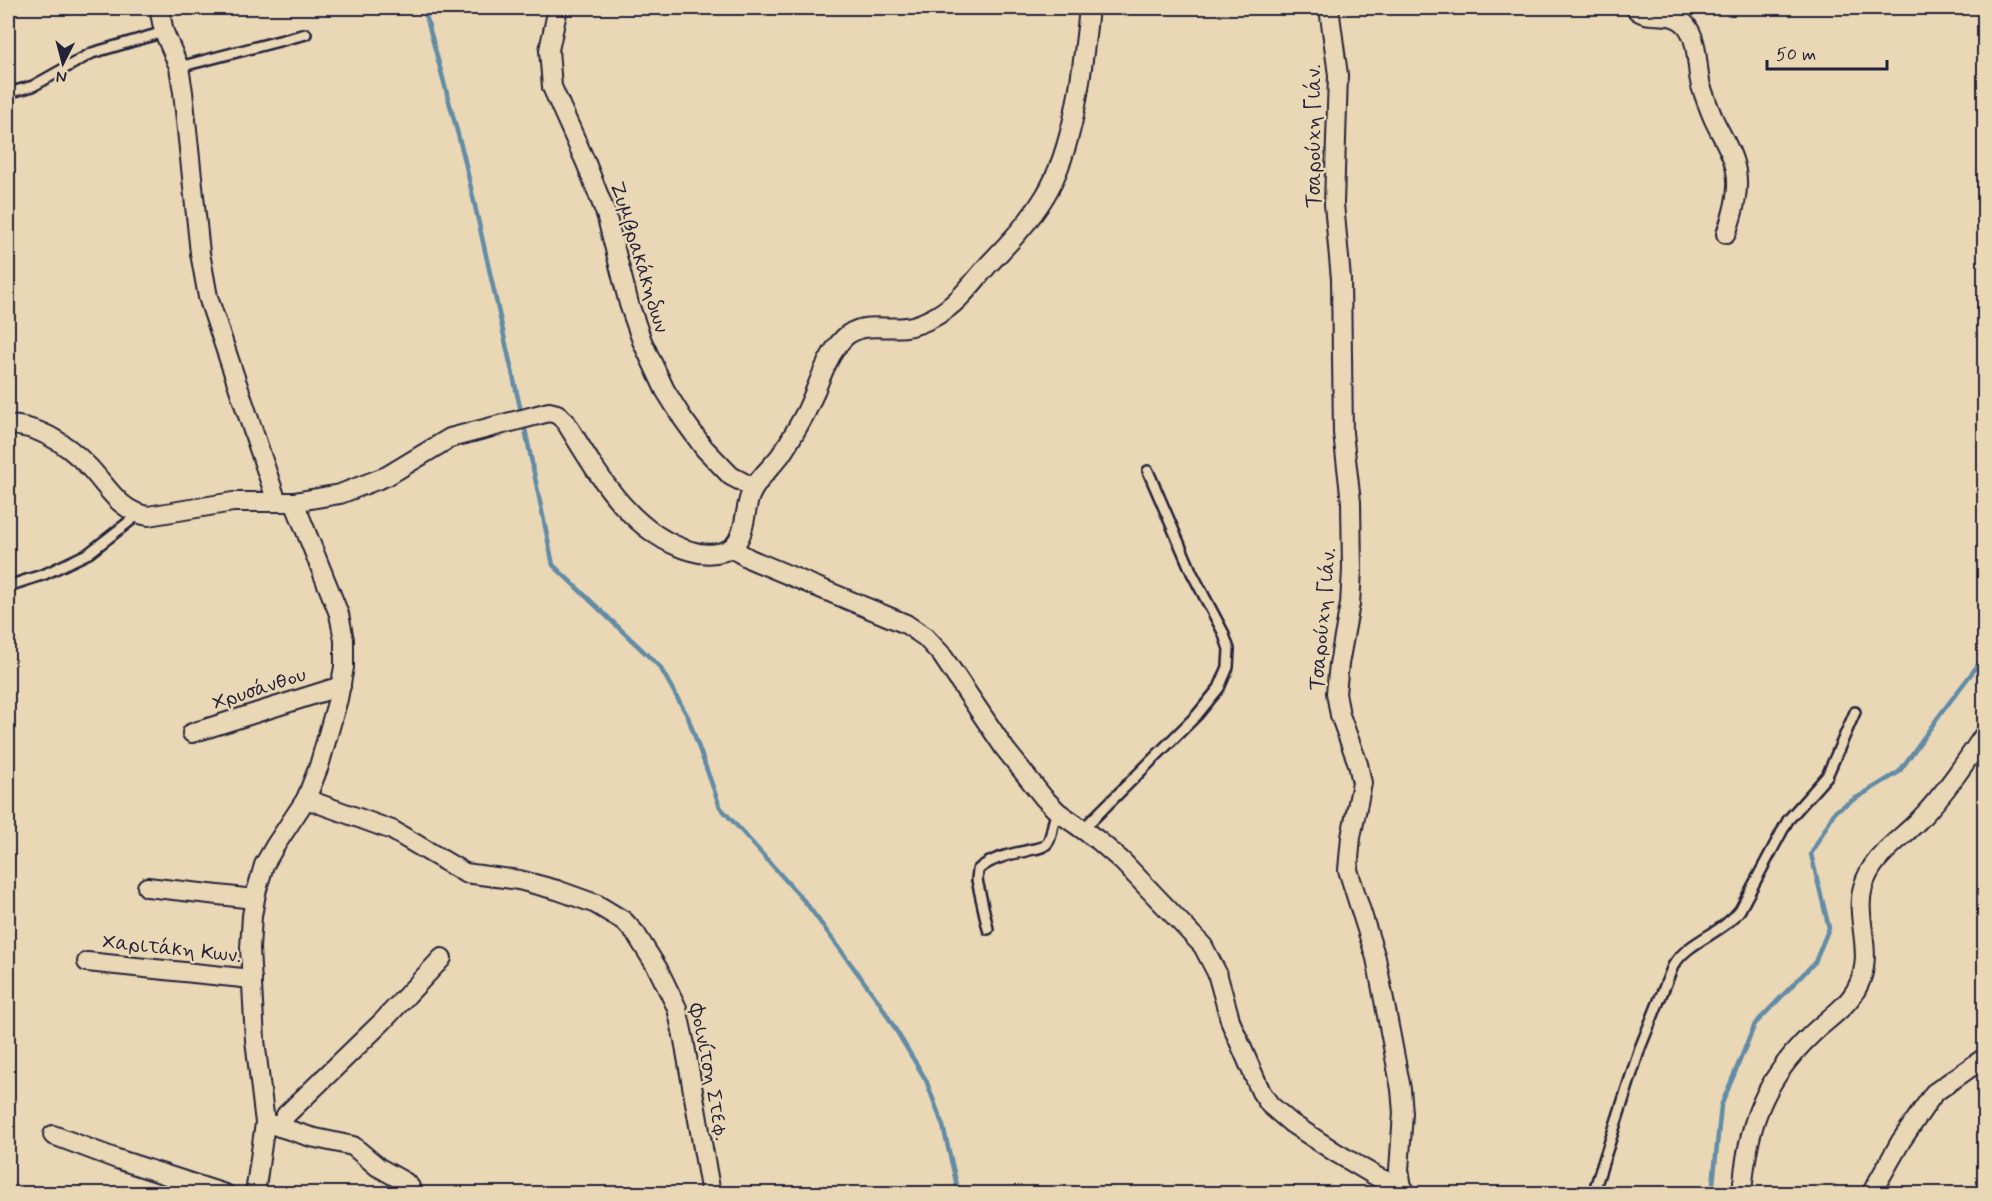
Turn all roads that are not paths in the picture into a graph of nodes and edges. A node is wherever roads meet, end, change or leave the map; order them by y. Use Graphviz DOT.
graph roads {
  1 [pos="159,8"];
  2 [pos="558,8"];
  3 [pos="1089,8"];
  4 [pos="1329,8"];
  5 [pos="1635,8"];
  6 [pos="164,32"];
  7 [pos="306,34"];
  8 [pos="179,67"];
  9 [pos="8,93"];
  10 [pos="1726,234"];
  11 [pos="8,425"];
  12 [pos="1148,471"];
  13 [pos="754,488"];
  14 [pos="285,502"];
  15 [pos="139,514"];
  16 [pos="731,548"];
  17 [pos="8,586"];
  18 [pos="341,686"];
  19 [pos="1856,712"];
  20 [pos="192,733"];
  21 [pos="1984,735"];
  22 [pos="306,798"];
  23 [pos="1058,812"];
  24 [pos="1083,829"];
  25 [pos="147,887"];
  26 [pos="254,899"];
  27 [pos="988,930"];
  28 [pos="442,958"];
  29 [pos="87,962"];
  30 [pos="252,979"];
  31 [pos="1984,1058"];
  32 [pos="273,1125"];
  33 [pos="53,1135"];
  34 [pos="1405,1190"];
  35 [pos="225,1194"];
  36 [pos="255,1194"];
  37 [pos="411,1194"];
  38 [pos="711,1194"];
  39 [pos="1593,1194"];
  40 [pos="1742,1194"];
  41 [pos="1871,1194"];
  1 -- 6 [label="street"];
  2 -- 13 [label="street, Ζυμβρακάκηδων"];
  3 -- 13 [label="street"];
  4 -- 34 [label="street, Τσαρούχη Γιάν."];
  5 -- 10 [label="street"];
  6 -- 8 [label="street"];
  6 -- 9 [label="lane"];
  7 -- 8 [label="lane"];
  8 -- 14 [label="street"];
  11 -- 15 [label="street"];
  12 -- 24 [label="lane"];
  13 -- 16 [label="street"];
  14 -- 15 [label="street"];
  14 -- 16 [label="street"];
  14 -- 18 [label="street"];
  15 -- 17 [label="lane"];
  16 -- 23 [label="street"];
  18 -- 20 [label="street, Χρυσάνθου"];
  18 -- 22 [label="street"];
  19 -- 39 [label="lane"];
  21 -- 40 [label="street"];
  22 -- 26 [label="street"];
  22 -- 38 [label="street, Φοινίτση Στεφ."];
  23 -- 24 [label="street"];
  23 -- 27 [label="lane"];
  24 -- 34 [label="street"];
  25 -- 26 [label="street"];
  26 -- 30 [label="street"];
  28 -- 32 [label="street"];
  29 -- 30 [label="street, Χαριτάκη Κων."];
  30 -- 32 [label="street"];
  31 -- 41 [label="street"];
  32 -- 36 [label="street"];
  32 -- 37 [label="street"];
  33 -- 35 [label="street"];
}
